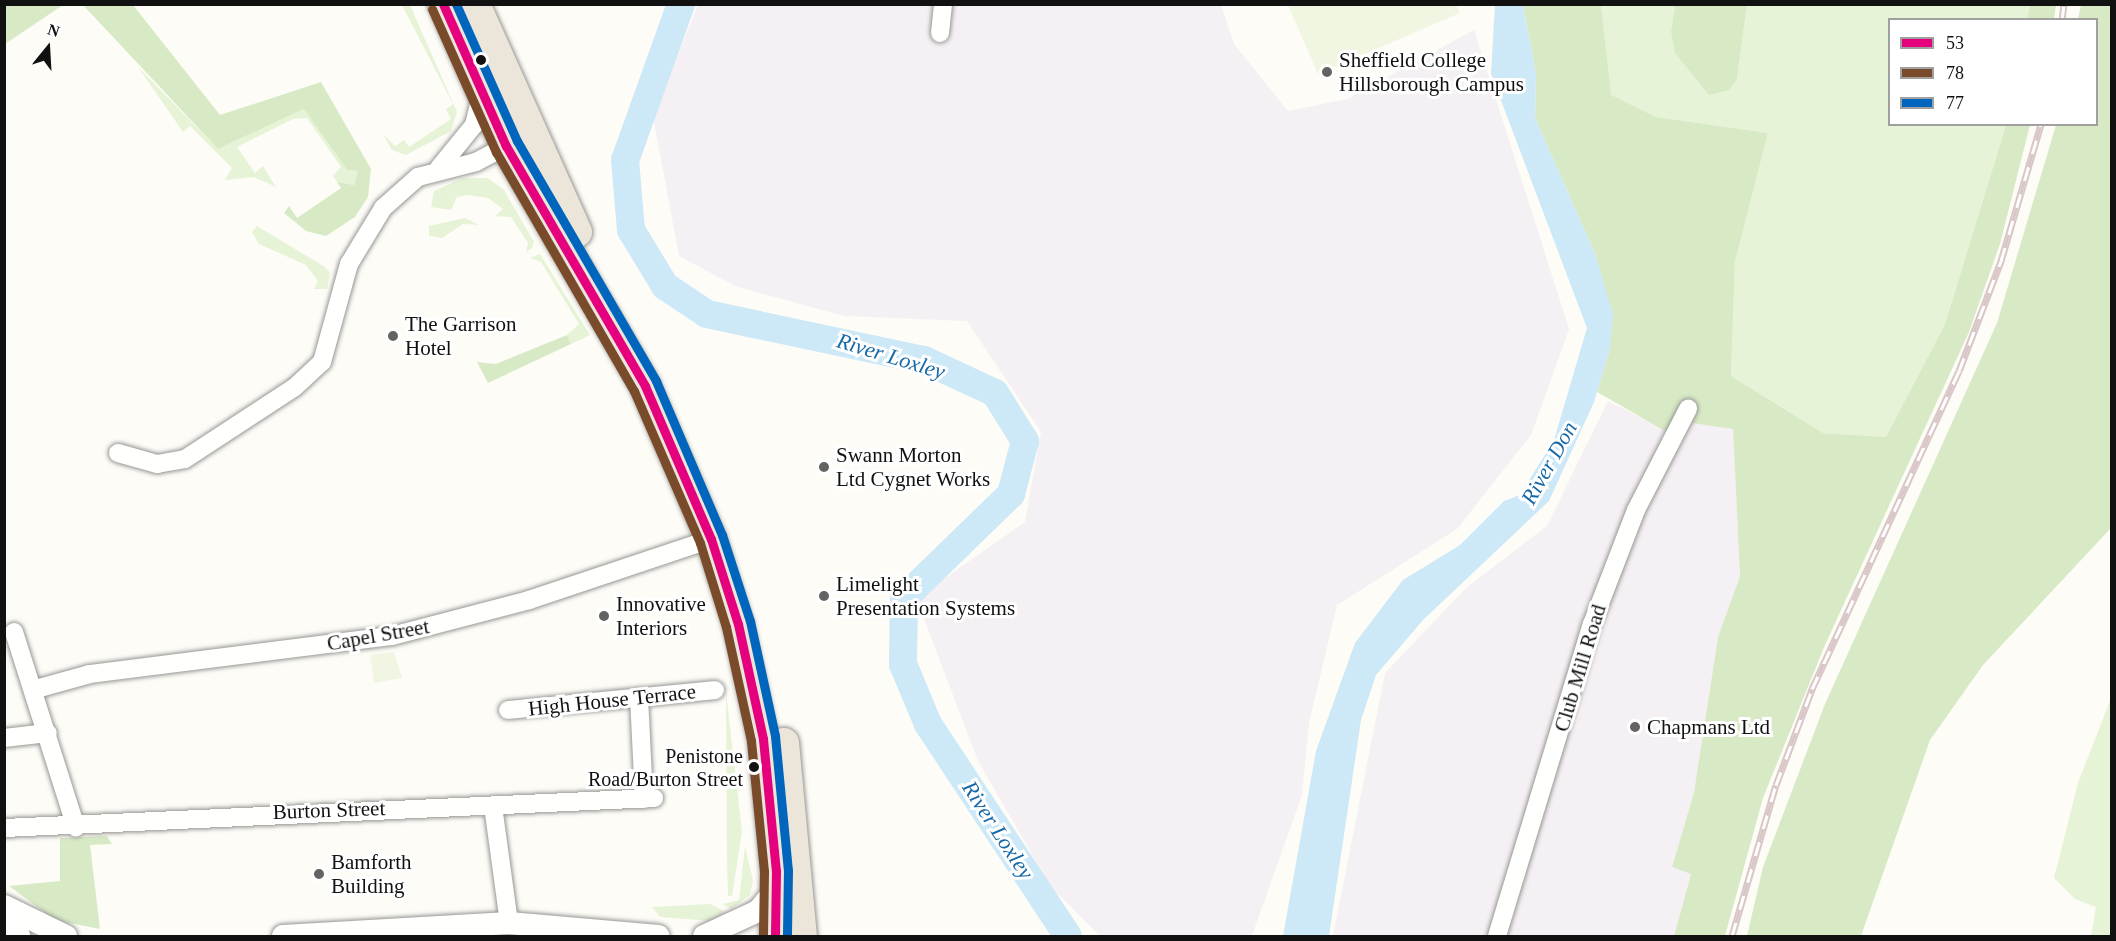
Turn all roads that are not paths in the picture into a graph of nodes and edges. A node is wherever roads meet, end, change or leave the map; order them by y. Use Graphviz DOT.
graph roads {
  1 [pos="443,4"];
  2 [pos="475,4"];
  3 [pos="943,4"];
  4 [pos="940,33"];
  5 [pos="494,86"];
  6 [pos="506,146"];
  7 [pos="439,168"];
  8 [pos="1688,409"];
  9 [pos="118,453"];
  10 [pos="711,539"];
  11 [pos="14,632"];
  12 [pos="36,689"];
  13 [pos="716,690"];
  14 [pos="639,697"];
  15 [pos="508,710"];
  16 [pos="48,733"];
  17 [pos="4,738"];
  18 [pos="493,806"];
  19 [pos="76,827"];
  20 [pos="4,828"];
  21 [pos="777,888"];
  22 [pos="4,906"];
  23 [pos="4,915"];
  24 [pos="509,923"];
  25 [pos="19,936"];
  26 [pos="66,936"];
  27 [pos="285,936"];
  28 [pos="658,936"];
  29 [pos="704,936"];
  30 [pos="775,936"];
  31 [pos="802,936"];
  32 [pos="1497,936"];
  1 -- 5 [label="highway"];
  2 -- 5 [label="highway"];
  3 -- 4 [label="street"];
  5 -- 6 [label="highway"];
  5 -- 7 [label="street"];
  5 -- 31 [label="highway"];
  6 -- 7 [label="street"];
  6 -- 10 [label="highway"];
  7 -- 9 [label="street"];
  8 -- 32 [label="street, Club Mill Road"];
  10 -- 12 [label="street, Capel Street"];
  10 -- 21 [label="highway"];
  11 -- 12 [label="street"];
  12 -- 16 [label="street"];
  13 -- 14 [label="street, High House Terrace"];
  14 -- 15 [label="street, High House Terrace"];
  14 -- 18 [label="street, Burton Street"];
  16 -- 17 [label="street"];
  16 -- 19 [label="street"];
  18 -- 19 [label="street, Burton Street"];
  18 -- 24 [label="street"];
  19 -- 20 [label="street, Burton Street"];
  21 -- 29 [label="street"];
  21 -- 30 [label="highway"];
  22 -- 26 [label="street"];
  23 -- 25 [label="street"];
  24 -- 27 [label="street"];
  24 -- 28 [label="street"];
}
